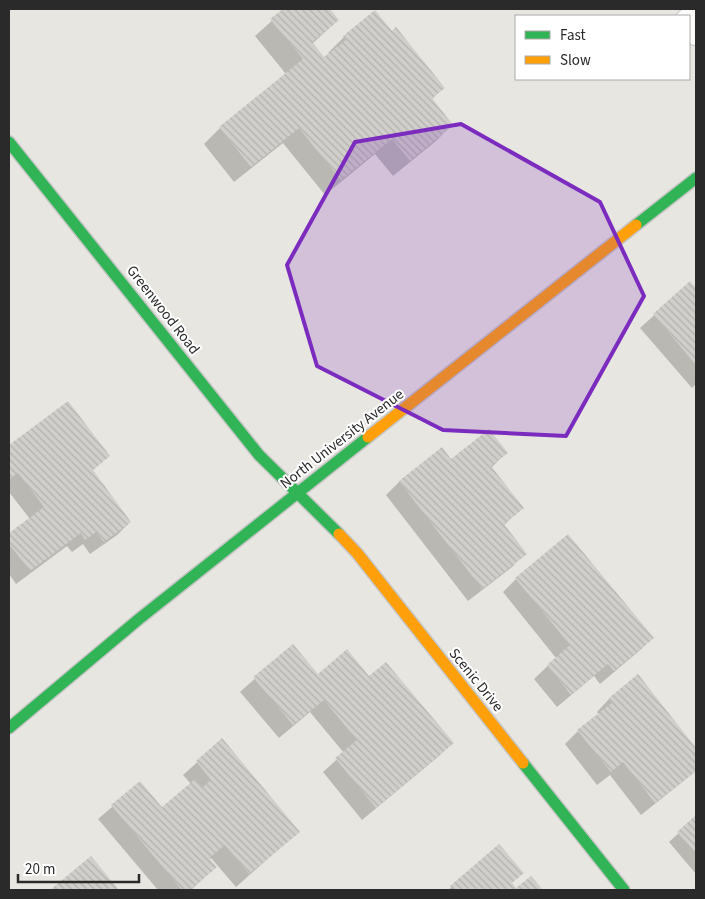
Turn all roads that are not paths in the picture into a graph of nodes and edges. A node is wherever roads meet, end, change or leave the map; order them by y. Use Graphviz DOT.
graph roads {
  1 [pos="9,142"];
  2 [pos="696,178"];
  3 [pos="297,494"];
  4 [pos="9,728"];
  5 [pos="624,890"];
  1 -- 3 [label="street, Greenwood Road"];
  2 -- 3 [label="street, North University Avenue"];
  3 -- 4 [label="street, North University Avenue"];
  3 -- 5 [label="street, Scenic Drive"];
}
